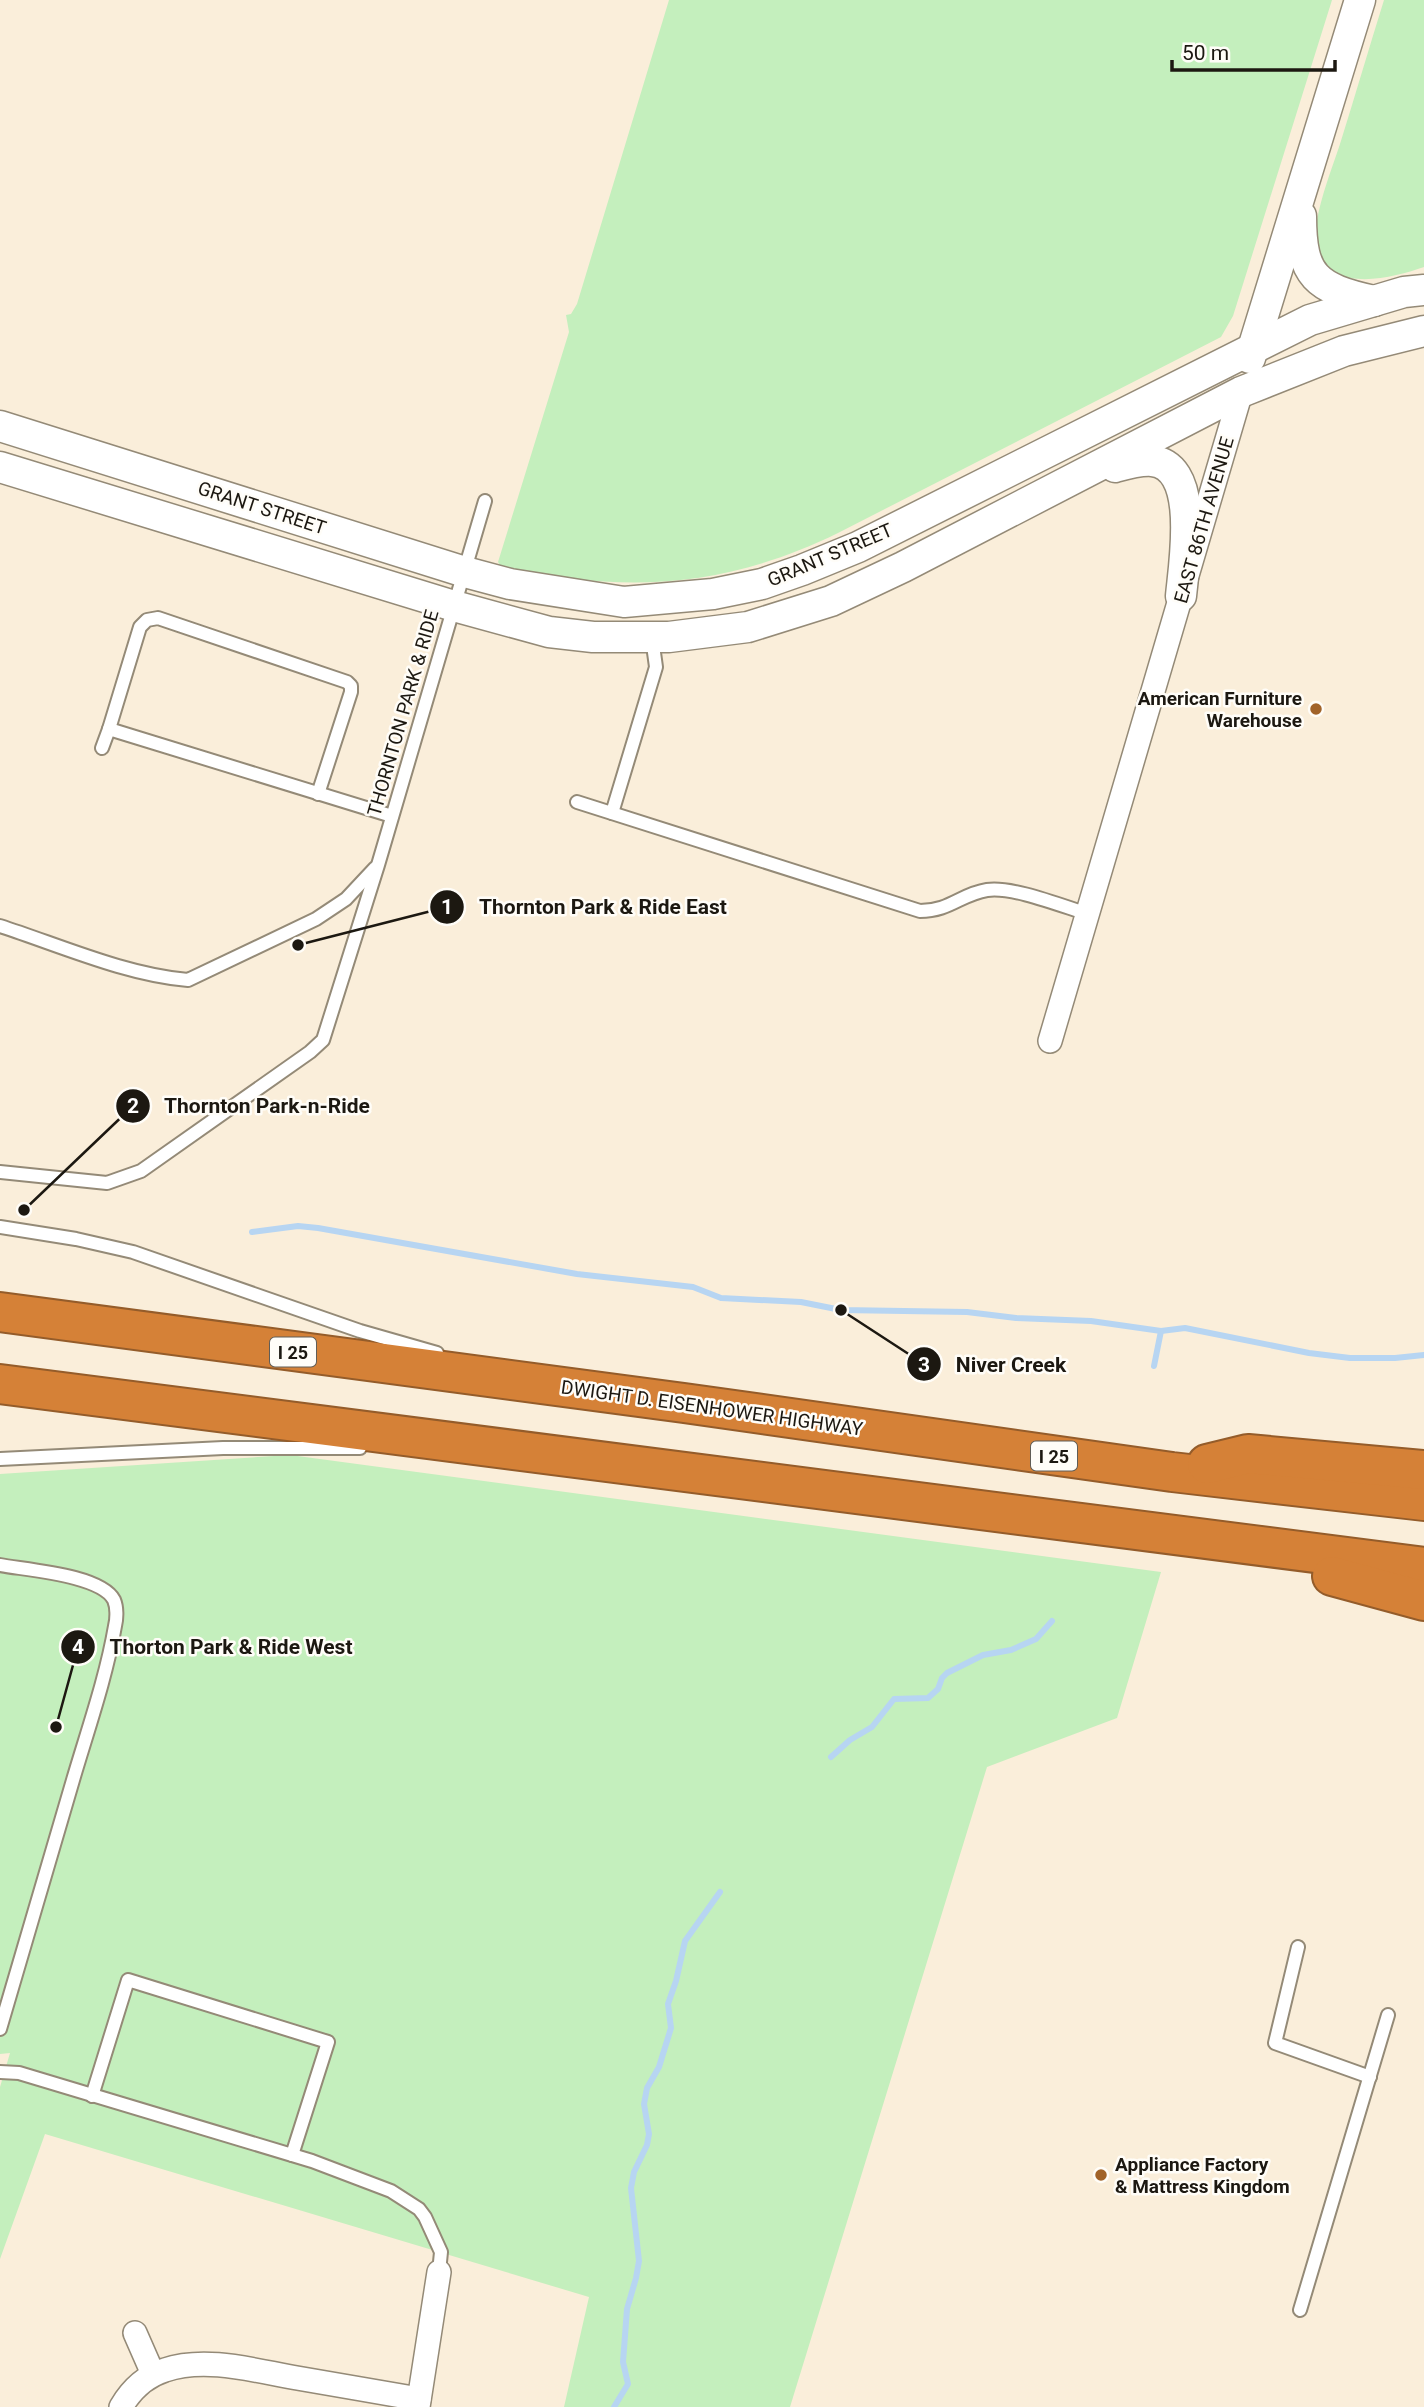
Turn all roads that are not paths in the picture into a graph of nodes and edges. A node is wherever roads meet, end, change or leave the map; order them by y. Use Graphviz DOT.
graph roads {
  1 [pos="1360,0"];
  2 [pos="1301,194"];
  3 [pos="1424,290"];
  4 [pos="1374,301"];
  5 [pos="1424,331"];
  6 [pos="1253,348"];
  7 [pos="1241,392"];
  8 [pos="0,426"];
  9 [pos="0,467"];
  10 [pos="1084,474"];
  11 [pos="485,501"];
  12 [pos="465,572"];
  13 [pos="1181,596"];
  14 [pos="454,606"];
  15 [pos="652,637"];
  16 [pos="108,729"];
  17 [pos="102,748"];
  18 [pos="318,794"];
  19 [pos="577,802"];
  20 [pos="612,813"];
  21 [pos="392,816"];
  22 [pos="378,866"];
  23 [pos="1088,914"];
  24 [pos="0,926"];
  25 [pos="1050,1041"];
  26 [pos="0,1172"];
  27 [pos="0,1227"];
  28 [pos="0,1312"];
  29 [pos="0,1337"];
  30 [pos="0,1384"];
  31 [pos="587,1390"];
  32 [pos="379,1449"];
  33 [pos="407,1450"];
  34 [pos="583,1458"];
  35 [pos="0,1459"];
  36 [pos="1424,1470"];
  37 [pos="1172,1472"];
  38 [pos="1424,1501"];
  39 [pos="1424,1527"];
  40 [pos="1118,1529"];
  41 [pos="0,1565"];
  42 [pos="1424,1567"];
  43 [pos="1424,1601"];
  44 [pos="1298,1947"];
  45 [pos="1388,2015"];
  46 [pos="0,2029"];
  47 [pos="0,2072"];
  48 [pos="1370,2077"];
  49 [pos="92,2096"];
  50 [pos="292,2155"];
  51 [pos="439,2272"];
  52 [pos="1300,2310"];
  53 [pos="135,2333"];
  54 [pos="153,2374"];
  55 [pos="418,2403"];
  56 [pos="121,2407"];
  1 -- 2 [label="street, EAST 86TH AVENUE"];
  2 -- 4 [label="street"];
  2 -- 6 [label="street, EAST 86TH AVENUE"];
  3 -- 4 [label="street, GRANT STREET"];
  4 -- 6 [label="street, GRANT STREET"];
  5 -- 7 [label="street, GRANT STREET"];
  6 -- 7 [label="street, EAST 86TH AVENUE"];
  6 -- 12 [label="street, GRANT STREET"];
  7 -- 10 [label="street, GRANT STREET"];
  7 -- 13 [label="street, EAST 86TH AVENUE"];
  8 -- 12 [label="street, GRANT STREET"];
  9 -- 14 [label="street, GRANT STREET"];
  10 -- 13 [label="street"];
  10 -- 15 [label="street, GRANT STREET"];
  11 -- 12 [label="lane, THORNTON PARK & RIDE"];
  12 -- 14 [label="lane, THORNTON PARK & RIDE"];
  13 -- 23 [label="street, EAST 86TH AVENUE"];
  14 -- 15 [label="street, GRANT STREET"];
  14 -- 21 [label="lane, THORNTON PARK & RIDE"];
  15 -- 20 [label="lane"];
  16 -- 17 [label="lane"];
  16 -- 18 [label="lane"];
  16 -- 18 [label="lane"];
  18 -- 21 [label="lane"];
  19 -- 20 [label="lane"];
  20 -- 23 [label="lane"];
  21 -- 22 [label="lane, THORNTON PARK & RIDE"];
  22 -- 24 [label="lane, THORNTON PARK & RIDE"];
  22 -- 26 [label="lane, THORNTON PARK & RIDE"];
  23 -- 25 [label="street, EAST 86TH AVENUE"];
  27 -- 31 [label="lane"];
  28 -- 31 [label="highway, DWIGHT D. EISENHOWER HIGHWAY / I 25"];
  29 -- 39 [label="highway"];
  30 -- 34 [label="highway"];
  31 -- 37 [label="highway, DWIGHT D. EISENHOWER HIGHWAY / I 25"];
  32 -- 35 [label="lane"];
  33 -- 34 [label="lane"];
  34 -- 40 [label="highway"];
  36 -- 37 [label="highway"];
  37 -- 38 [label="highway, DWIGHT D. EISENHOWER HIGHWAY / I 25"];
  40 -- 42 [label="highway"];
  40 -- 43 [label="highway"];
  41 -- 46 [label="lane"];
  44 -- 48 [label="lane"];
  45 -- 48 [label="lane"];
  47 -- 49 [label="lane"];
  48 -- 52 [label="lane"];
  49 -- 50 [label="lane"];
  49 -- 50 [label="lane"];
  50 -- 51 [label="lane"];
  51 -- 55 [label="street"];
  53 -- 54 [label="street"];
  54 -- 55 [label="street"];
  54 -- 56 [label="street"];
}
